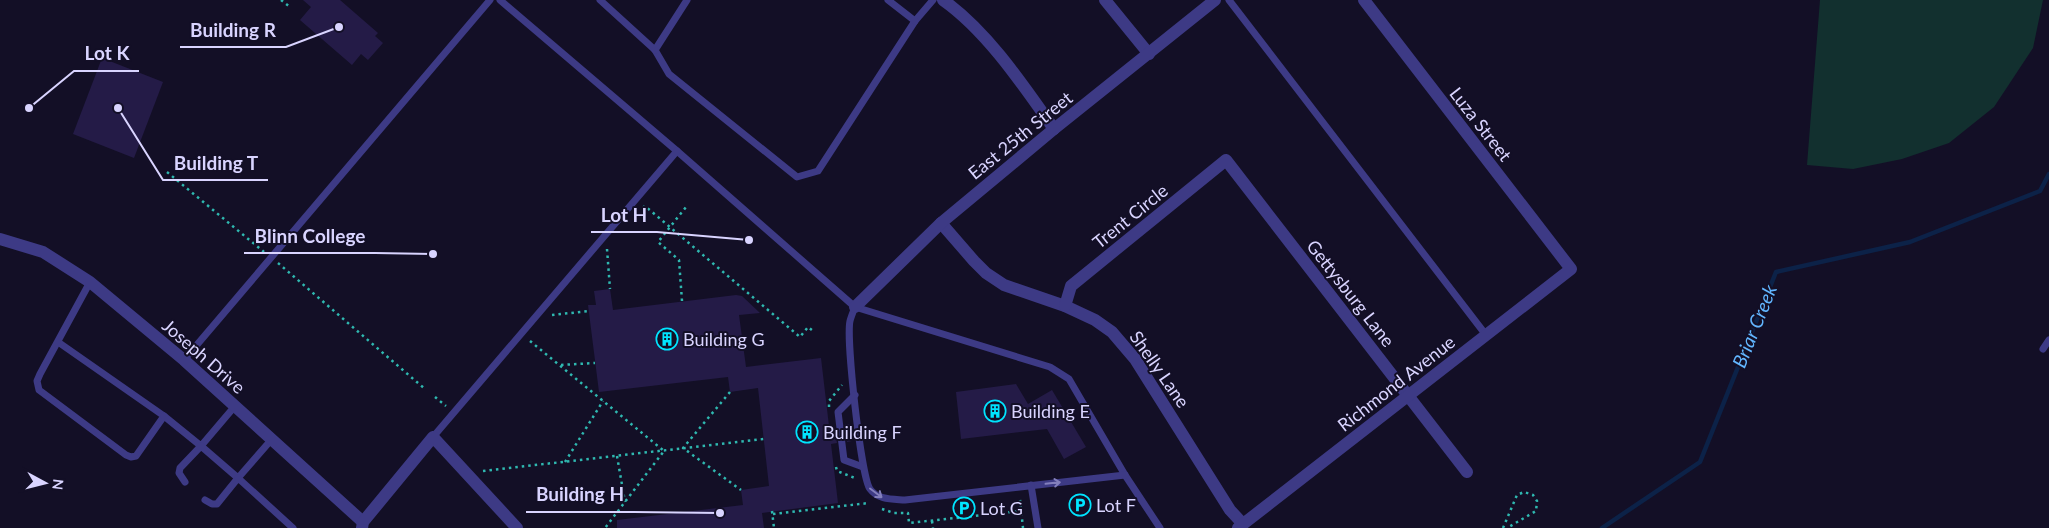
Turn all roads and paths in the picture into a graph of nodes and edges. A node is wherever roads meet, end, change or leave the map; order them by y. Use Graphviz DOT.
graph roads {
  1 [pos="281,0"];
  2 [pos="490,0"];
  3 [pos="500,0"];
  4 [pos="600,0"];
  5 [pos="687,0"];
  6 [pos="888,0"];
  7 [pos="933,0"];
  8 [pos="943,0"];
  9 [pos="1105,0"];
  10 [pos="1215,0"];
  11 [pos="1229,0"];
  12 [pos="1364,0"];
  13 [pos="290,7"];
  14 [pos="916,21"];
  15 [pos="655,50"];
  16 [pos="1149,54"];
  17 [pos="1054,129"];
  18 [pos="677,151"];
  19 [pos="1226,160"];
  20 [pos="167,172"];
  21 [pos="686,207"];
  22 [pos="638,213"];
  23 [pos="941,223"];
  24 [pos="670,227"];
  25 [pos="605,235"];
  26 [pos="0,239"];
  27 [pos="614,242"];
  28 [pos="607,250"];
  29 [pos="266,254"];
  30 [pos="601,257"];
  31 [pos="277,262"];
  32 [pos="1571,269"];
  33 [pos="90,282"];
  34 [pos="610,289"];
  35 [pos="682,301"];
  36 [pos="1065,306"];
  37 [pos="558,307"];
  38 [pos="855,307"];
  39 [pos="589,310"];
  40 [pos="552,315"];
  41 [pos="547,321"];
  42 [pos="813,331"];
  43 [pos="536,334"];
  44 [pos="1486,335"];
  45 [pos="2049,340"];
  46 [pos="58,342"];
  47 [pos="2043,349"];
  48 [pos="184,360"];
  49 [pos="595,363"];
  50 [pos="560,365"];
  51 [pos="843,381"];
  52 [pos="425,389"];
  53 [pos="730,392"];
  54 [pos="855,395"];
  55 [pos="1408,396"];
  56 [pos="435,397"];
  57 [pos="603,401"];
  58 [pos="235,406"];
  59 [pos="447,407"];
  60 [pos="830,410"];
  61 [pos="164,416"];
  62 [pos="433,437"];
  63 [pos="764,439"];
  64 [pos="272,440"];
  65 [pos="201,446"];
  66 [pos="683,448"];
  67 [pos="664,451"];
  68 [pos="617,456"];
  69 [pos="565,462"];
  70 [pos="836,462"];
  71 [pos="863,467"];
  72 [pos="1467,472"];
  73 [pos="1125,475"];
  74 [pos="238,478"];
  75 [pos="485,478"];
  76 [pos="184,482"];
  77 [pos="857,483"];
  78 [pos="1031,485"];
  79 [pos="741,490"];
  80 [pos="865,498"];
  81 [pos="205,500"];
  82 [pos="1020,500"];
  83 [pos="625,502"];
  84 [pos="869,503"];
  85 [pos="1021,511"];
  86 [pos="932,521"];
  87 [pos="610,522"];
  88 [pos="363,525"];
  89 [pos="1241,526"];
  90 [pos="293,528"];
  91 [pos="517,528"];
  92 [pos="605,528"];
  93 [pos="611,528"];
  94 [pos="774,528"];
  95 [pos="933,528"];
  96 [pos="1023,528"];
  97 [pos="1038,528"];
  98 [pos="1160,528"];
  99 [pos="1505,528"];
  1 -- 13 [label="path"];
  2 -- 48 [label="lane"];
  3 -- 18 [label="lane"];
  4 -- 15 [label="lane"];
  5 -- 15 [label="lane"];
  6 -- 14 [label="lane"];
  7 -- 14 [label="lane"];
  8 -- 17 [label="street"];
  9 -- 16 [label="street"];
  10 -- 16 [label="street, East 25th Street"];
  11 -- 44 [label="lane"];
  12 -- 32 [label="street, Luza Street"];
  14 -- 15 [label="lane"];
  16 -- 17 [label="street, East 25th Street"];
  17 -- 23 [label="street, East 25th Street"];
  18 -- 25 [label="lane"];
  18 -- 38 [label="lane"];
  19 -- 36 [label="street, Trent Circle"];
  19 -- 55 [label="street, Gettysburg Lane"];
  20 -- 29 [label="path"];
  21 -- 24 [label="path"];
  22 -- 24 [label="path"];
  23 -- 36 [label="street, Shelly Lane"];
  23 -- 38 [label="street, East 25th Street"];
  24 -- 35 [label="path"];
  24 -- 42 [label="path"];
  25 -- 28 [label="path"];
  25 -- 62 [label="lane"];
  26 -- 33 [label="street, Joseph Drive"];
  27 -- 28 [label="path"];
  28 -- 30 [label="path"];
  28 -- 34 [label="path"];
  31 -- 52 [label="path"];
  32 -- 44 [label="street, Richmond Avenue"];
  33 -- 46 [label="lane"];
  33 -- 48 [label="street, Joseph Drive"];
  36 -- 89 [label="street, Shelly Lane"];
  37 -- 40 [label="path"];
  38 -- 54 [label="lane"];
  38 -- 73 [label="lane"];
  39 -- 40 [label="path"];
  40 -- 41 [label="path"];
  43 -- 50 [label="path"];
  44 -- 55 [label="street, Richmond Avenue"];
  45 -- 47 [label="lane"];
  46 -- 61 [label="lane"];
  46 -- 61 [label="lane"];
  48 -- 58 [label="street, Joseph Drive"];
  49 -- 50 [label="path"];
  50 -- 57 [label="path"];
  51 -- 60 [label="path"];
  53 -- 66 [label="path"];
  54 -- 71 [label="lane"];
  54 -- 71 [label="lane"];
  55 -- 72 [label="street, Gettysburg Lane"];
  55 -- 89 [label="street, Richmond Avenue"];
  56 -- 59 [label="path"];
  57 -- 67 [label="path"];
  57 -- 69 [label="path"];
  58 -- 64 [label="street, Joseph Drive"];
  58 -- 65 [label="lane"];
  61 -- 65 [label="lane"];
  62 -- 88 [label="street"];
  62 -- 91 [label="street"];
  63 -- 66 [label="path"];
  64 -- 74 [label="lane"];
  64 -- 88 [label="street, Joseph Drive"];
  65 -- 74 [label="lane"];
  65 -- 76 [label="lane"];
  66 -- 67 [label="path"];
  66 -- 79 [label="path"];
  67 -- 68 [label="path"];
  67 -- 83 [label="path"];
  68 -- 69 [label="path"];
  68 -- 83 [label="path"];
  69 -- 75 [label="path"];
  70 -- 77 [label="path"];
  71 -- 78 [label="lane, one-way"];
  78 -- 73 [label="lane, one-way"];
  73 -- 98 [label="lane"];
  74 -- 81 [label="lane"];
  74 -- 90 [label="lane"];
  78 -- 97 [label="lane"];
  80 -- 84 [label="path"];
  82 -- 85 [label="path"];
  83 -- 87 [label="path"];
  84 -- 86 [label="path"];
  84 -- 94 [label="path"];
  85 -- 86 [label="path"];
  85 -- 96 [label="path"];
  86 -- 95 [label="path"];
  87 -- 92 [label="path"];
  87 -- 93 [label="path"];
  99 -- 99 [label="path"];
}
